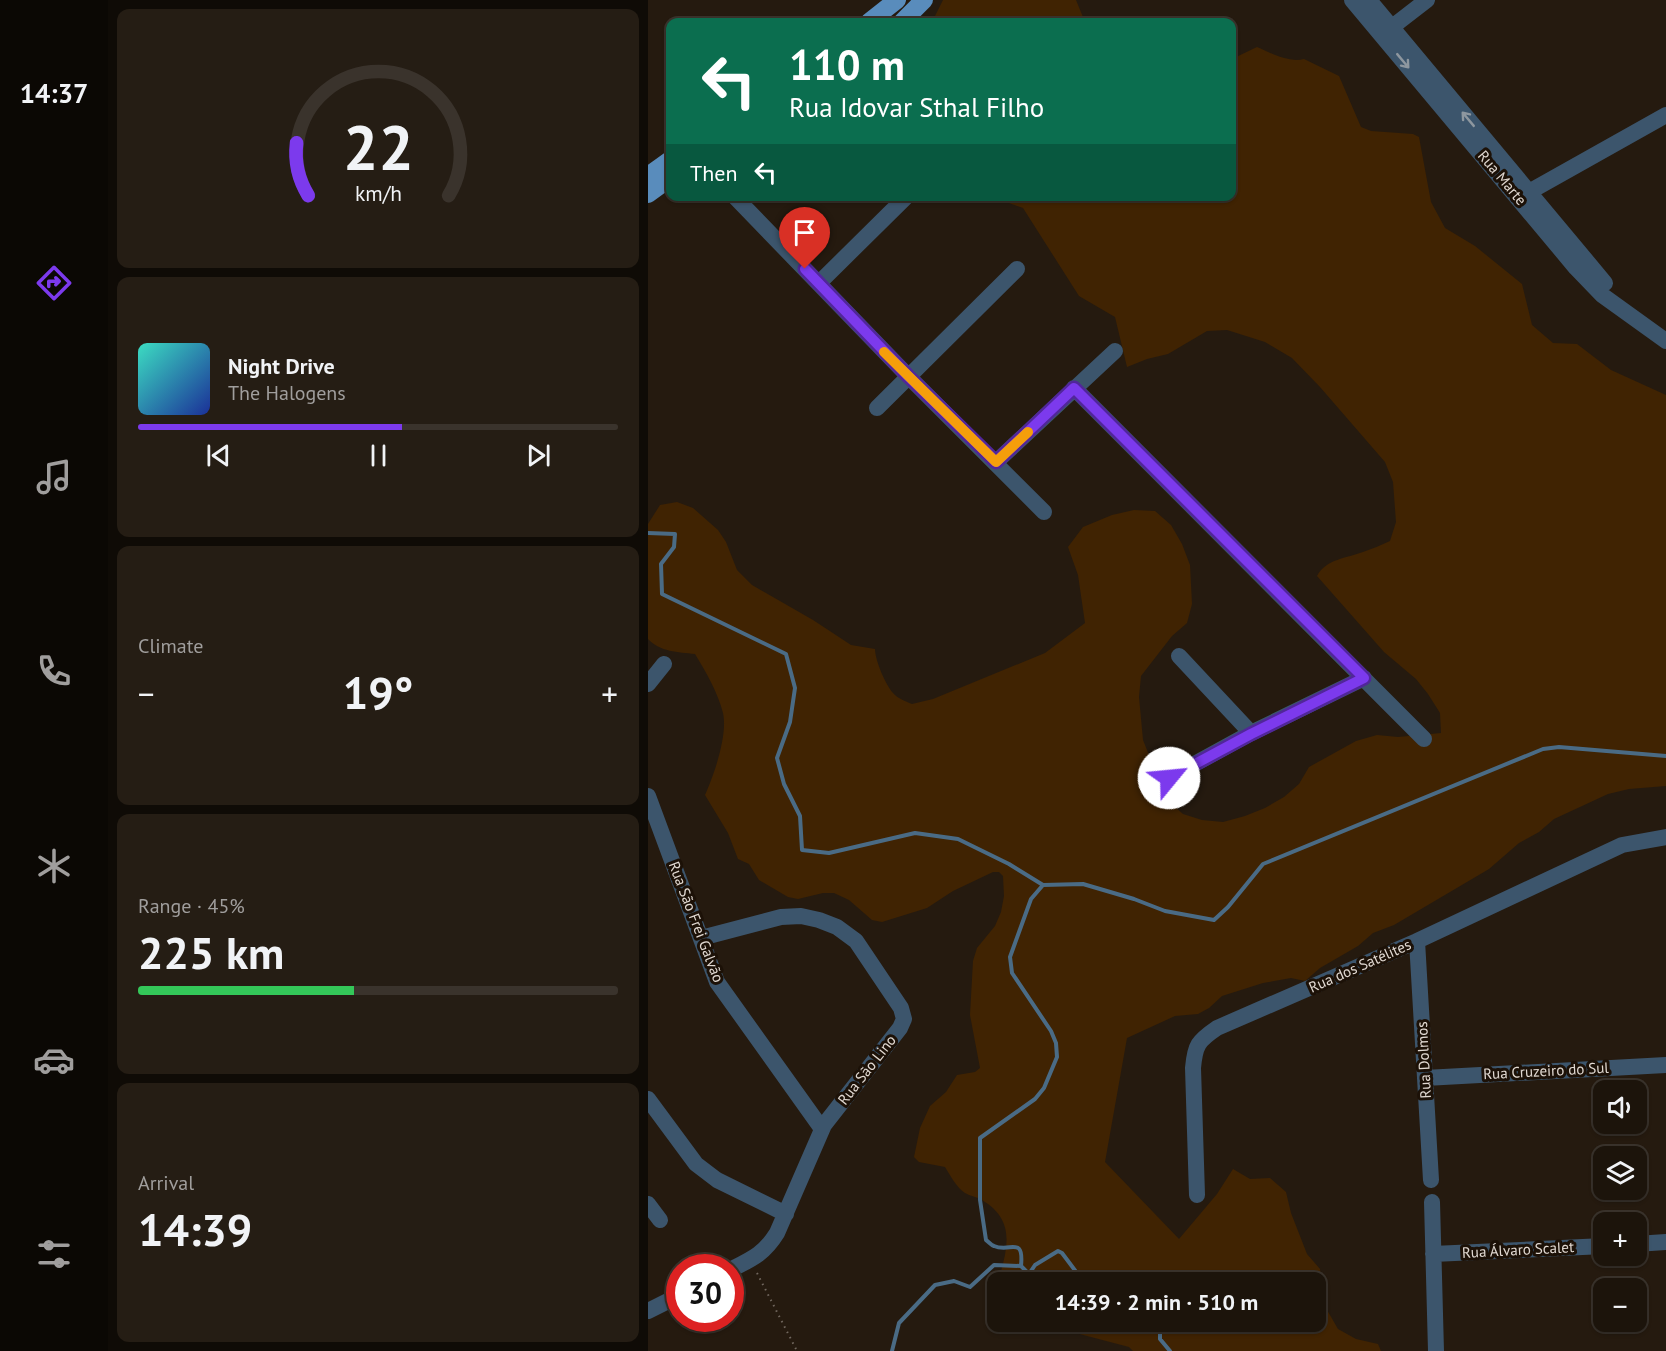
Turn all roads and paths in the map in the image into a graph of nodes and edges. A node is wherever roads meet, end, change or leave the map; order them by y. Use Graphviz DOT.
graph roads {
  1 [pos="882,0"];
  2 [pos="897,0"];
  3 [pos="1352,0"];
  4 [pos="1369,0"];
  5 [pos="1427,0"];
  6 [pos="922,2"];
  7 [pos="862,18"];
  8 [pos="874,18"];
  9 [pos="907,18"];
  10 [pos="1386,31"];
  11 [pos="1666,115"];
  12 [pos="666,163"];
  13 [pos="648,176"];
  14 [pos="666,181"];
  15 [pos="648,194"];
  16 [pos="1524,195"];
  17 [pos="739,201"];
  18 [pos="902,201"];
  19 [pos="1017,269"];
  20 [pos="819,283"];
  21 [pos="1666,328"];
  22 [pos="1666,341"];
  23 [pos="1115,351"];
  24 [pos="909,377"];
  25 [pos="1074,388"];
  26 [pos="877,408"];
  27 [pos="996,462"];
  28 [pos="1044,512"];
  29 [pos="1179,656"];
  30 [pos="664,664"];
  31 [pos="1364,678"];
  32 [pos="648,684"];
  33 [pos="1251,734"];
  34 [pos="1424,739"];
  35 [pos="1169,778"];
  36 [pos="648,796"];
  37 [pos="1666,837"];
  38 [pos="701,938"];
  39 [pos="1417,941"];
  40 [pos="1666,1065"];
  41 [pos="1425,1078"];
  42 [pos="648,1098"];
  43 [pos="822,1129"];
  44 [pos="1431,1180"];
  45 [pos="1197,1195"];
  46 [pos="1432,1202"];
  47 [pos="648,1204"];
  48 [pos="786,1214"];
  49 [pos="660,1221"];
  50 [pos="1666,1242"];
  51 [pos="1647,1243"];
  52 [pos="1593,1247"];
  53 [pos="1433,1254"];
  54 [pos="751,1260"];
  55 [pos="744,1263"];
  56 [pos="666,1302"];
  57 [pos="648,1311"];
  58 [pos="797,1351"];
  59 [pos="1436,1351"];
  1 -- 7 [label="main road"];
  2 -- 8 [label="main road"];
  3 -- 10 [label="street, Rua Marte"];
  4 -- 10 [label="street, Rua Marte"];
  5 -- 10 [label="street"];
  6 -- 9 [label="main road"];
  10 -- 16 [label="street, Rua Marte"];
  11 -- 16 [label="street"];
  12 -- 13 [label="main road"];
  14 -- 15 [label="main road"];
  16 -- 21 [label="street, Rua Marte"];
  16 -- 22 [label="street, Rua Marte"];
  17 -- 20 [label="street"];
  18 -- 20 [label="street"];
  19 -- 24 [label="street"];
  20 -- 24 [label="street"];
  23 -- 25 [label="street"];
  24 -- 26 [label="street"];
  24 -- 27 [label="street"];
  25 -- 27 [label="street"];
  25 -- 31 [label="street"];
  27 -- 28 [label="street"];
  29 -- 33 [label="street"];
  30 -- 32 [label="street"];
  31 -- 33 [label="street"];
  31 -- 34 [label="street"];
  33 -- 35 [label="street"];
  36 -- 38 [label="street, Rua São Frei Galvão"];
  37 -- 39 [label="street, Rua dos Satélites"];
  38 -- 43 [label="street, Rua São Frei Galvão"];
  38 -- 43 [label="street, Rua São Lino"];
  39 -- 41 [label="street, Rua Dolmos"];
  39 -- 45 [label="street, Rua dos Satélites"];
  40 -- 41 [label="street, Rua Cruzeiro do Sul"];
  41 -- 44 [label="street, Rua Dolmos"];
  42 -- 48 [label="street"];
  43 -- 48 [label="street, Rua São Lino"];
  46 -- 53 [label="street"];
  47 -- 49 [label="street"];
  48 -- 54 [label="street, Rua São Lino"];
  50 -- 51 [label="street"];
  52 -- 53 [label="street, Rua Álvaro Scalet"];
  53 -- 59 [label="street"];
  54 -- 55 [label="street, Rua São Lino"];
  54 -- 58 [label="path"];
  56 -- 57 [label="street"];
}
